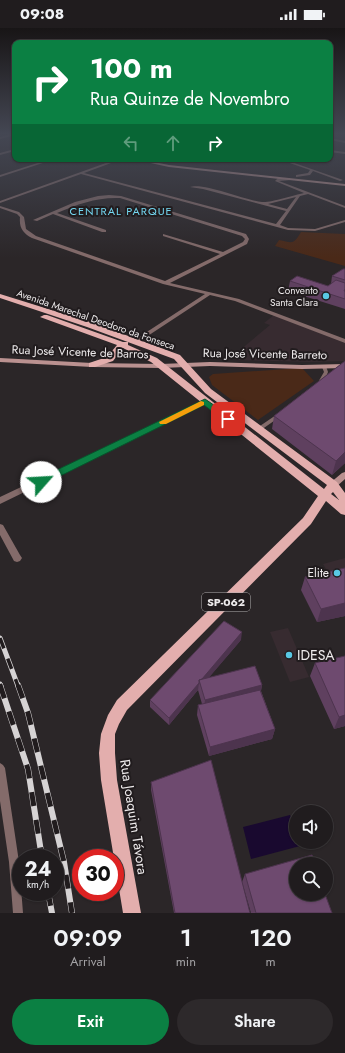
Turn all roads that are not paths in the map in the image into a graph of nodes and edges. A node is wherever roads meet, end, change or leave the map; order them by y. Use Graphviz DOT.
graph roads {
  1 [pos="74,175"];
  2 [pos="89,175"];
  3 [pos="256,175"];
  4 [pos="290,175"];
  5 [pos="301,175"];
  6 [pos="328,175"];
  7 [pos="297,176"];
  8 [pos="343,180"];
  9 [pos="311,181"];
  10 [pos="345,185"];
  11 [pos="192,187"];
  12 [pos="307,193"];
  13 [pos="299,195"];
  14 [pos="0,202"];
  15 [pos="264,203"];
  16 [pos="0,207"];
  17 [pos="345,207"];
  18 [pos="288,210"];
  19 [pos="54,213"];
  20 [pos="35,220"];
  21 [pos="345,221"];
  22 [pos="277,226"];
  23 [pos="104,230"];
  24 [pos="165,235"];
  25 [pos="222,253"];
  26 [pos="165,283"];
  27 [pos="210,293"];
  28 [pos="0,296"];
  29 [pos="0,303"];
  30 [pos="345,341"];
  31 [pos="135,342"];
  32 [pos="120,346"];
  33 [pos="0,360"];
  34 [pos="184,364"];
  35 [pos="92,366"];
  36 [pos="160,366"];
  37 [pos="345,366"];
  38 [pos="324,367"];
  39 [pos="314,389"];
  40 [pos="205,402"];
  41 [pos="283,411"];
  42 [pos="259,429"];
  43 [pos="345,475"];
  44 [pos="329,490"];
  45 [pos="0,501"];
  46 [pos="345,501"];
  47 [pos="345,511"];
  48 [pos="0,527"];
  49 [pos="17,558"];
  50 [pos="0,768"];
  51 [pos="18,913"];
  52 [pos="132,913"];
  1 -- 14 [label="street"];
  2 -- 22 [label="street"];
  3 -- 9 [label="main road"];
  4 -- 7 [label="main road"];
  5 -- 7 [label="street"];
  6 -- 8 [label="street"];
  7 -- 8 [label="main road"];
  9 -- 10 [label="main road"];
  9 -- 12 [label="street"];
  11 -- 15 [label="street"];
  12 -- 13 [label="street"];
  12 -- 17 [label="street"];
  13 -- 15 [label="street"];
  13 -- 18 [label="street"];
  15 -- 18 [label="street"];
  16 -- 26 [label="street"];
  18 -- 22 [label="street"];
  19 -- 20 [label="street"];
  19 -- 23 [label="street"];
  19 -- 25 [label="street"];
  21 -- 22 [label="street"];
  24 -- 25 [label="street"];
  25 -- 26 [label="street"];
  26 -- 27 [label="street"];
  27 -- 30 [label="street"];
  27 -- 31 [label="street"];
  28 -- 31 [label="main road, Avenida Marechal Deodoro da Fonseca"];
  29 -- 32 [label="main road, Avenida Marechal Deodoro da Fonseca"];
  31 -- 32 [label="main road"];
  31 -- 34 [label="main road, Avenida Marechal Deodoro da Fonseca"];
  32 -- 35 [label="main road"];
  32 -- 36 [label="main road, Avenida Marechal Deodoro da Fonseca"];
  33 -- 35 [label="main road, Rua José Vicente de Barros"];
  34 -- 36 [label="main road, Rua José Vicente de Barros"];
  34 -- 38 [label="main road, Rua José Vicente Barreto"];
  34 -- 42 [label="main road, Avenida Marechal Deodoro da Fonseca"];
  35 -- 36 [label="main road, Rua José Vicente de Barros"];
  36 -- 40 [label="main road, Avenida Marechal Deodoro da Fonseca"];
  37 -- 38 [label="main road, Rua José Vicente Barreto"];
  38 -- 39 [label="lane"];
  40 -- 44 [label="main road, Avenida Marechal Deodoro da Fonseca"];
  40 -- 45 [label="street"];
  41 -- 42 [label="lane"];
  42 -- 44 [label="main road, Avenida Marechal Deodoro da Fonseca"];
  43 -- 44 [label="main road"];
  44 -- 46 [label="main road"];
  44 -- 47 [label="main road"];
  44 -- 52 [label="main road, Rua Joaquim Távora / SP-062"];
  48 -- 49 [label="street"];
  50 -- 51 [label="lane"];
}
